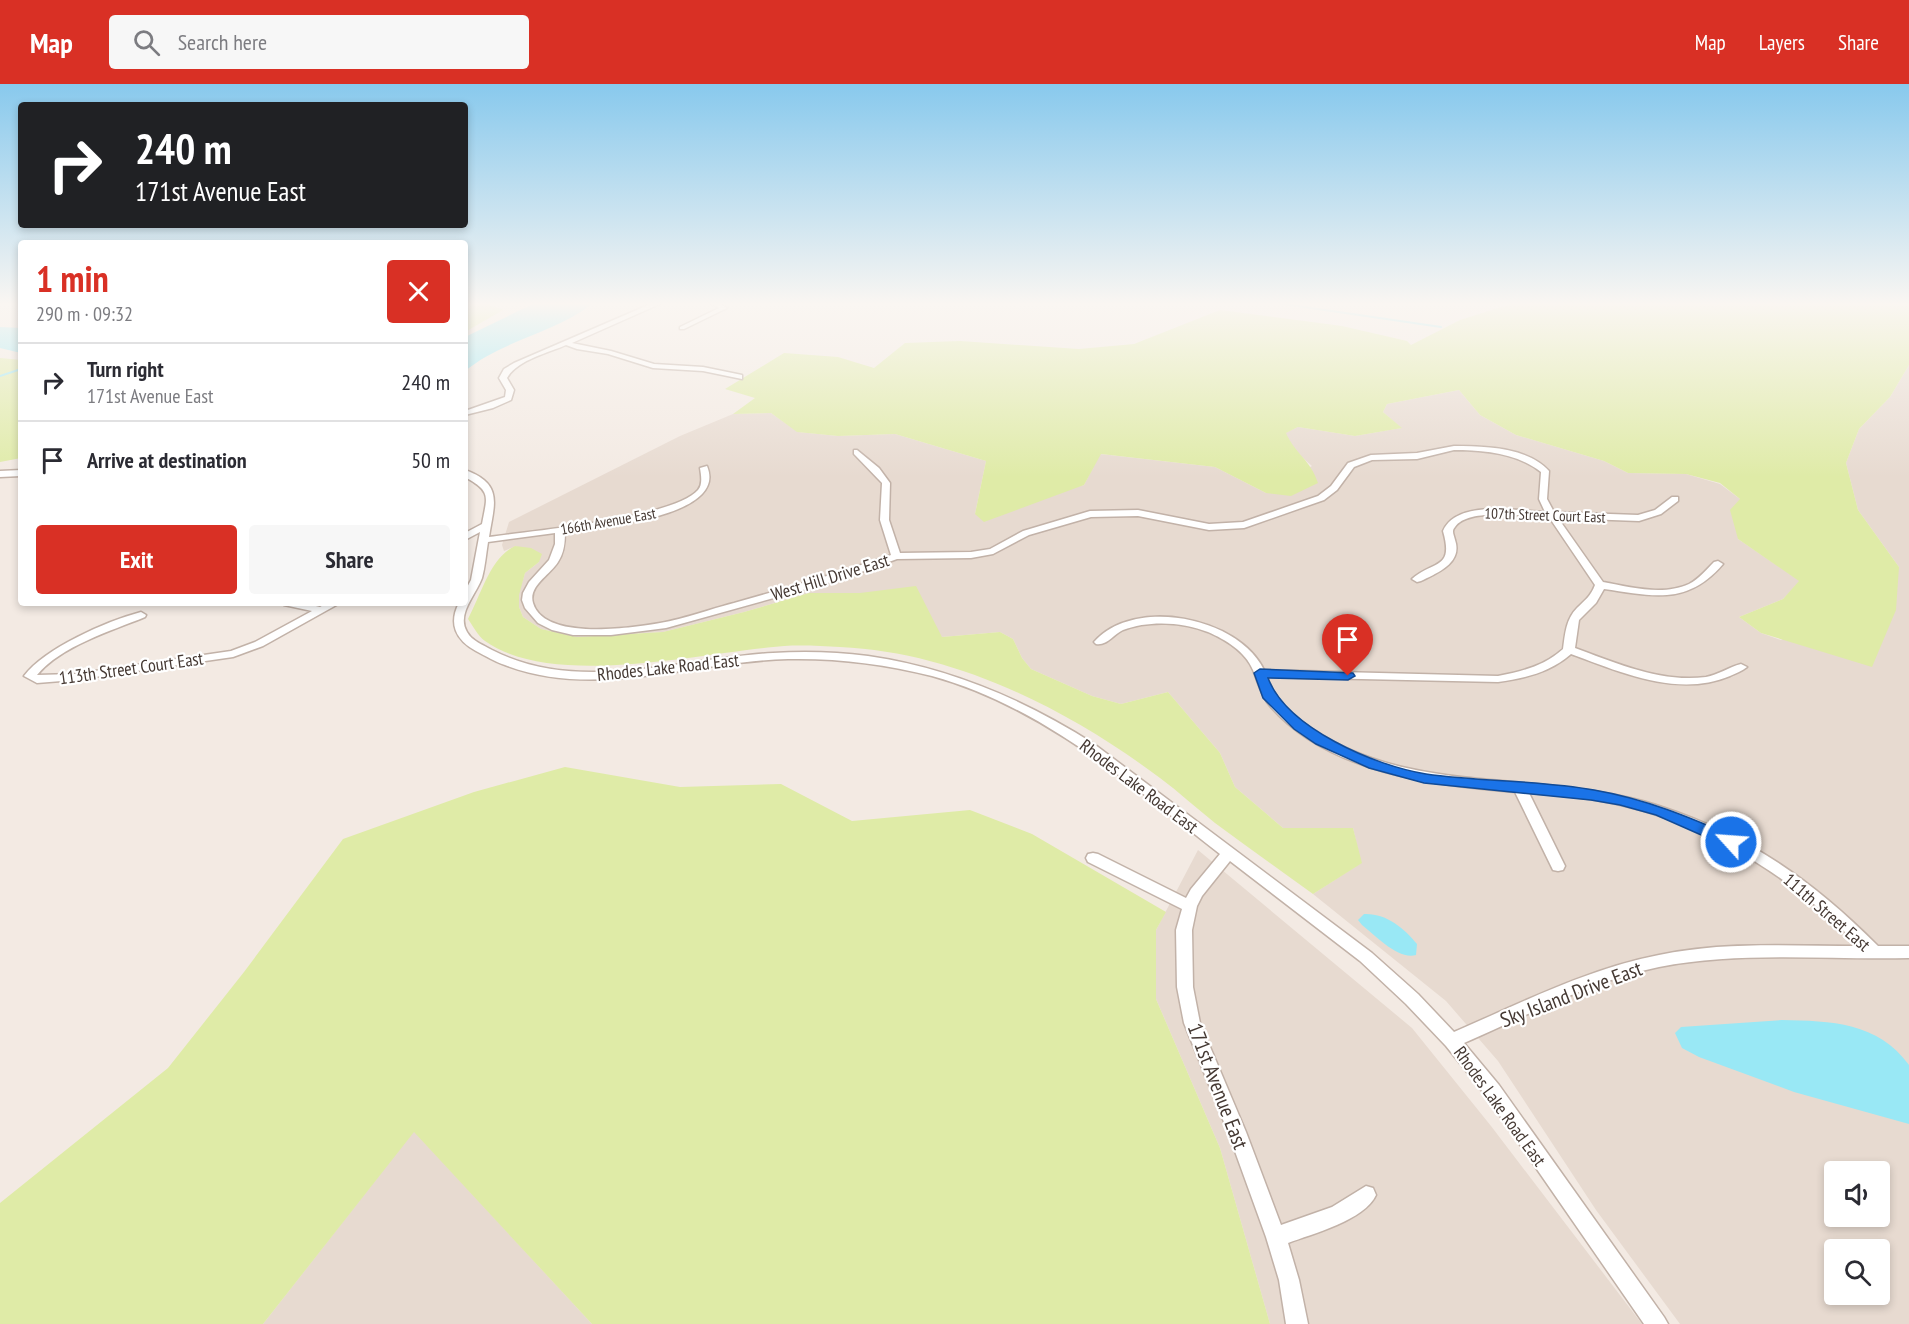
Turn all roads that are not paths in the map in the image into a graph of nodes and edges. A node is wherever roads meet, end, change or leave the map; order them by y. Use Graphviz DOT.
graph roads {
  1 [pos="523,361"];
  2 [pos="637,361"];
  3 [pos="739,377"];
  4 [pos="468,412"];
  5 [pos="857,452"];
  6 [pos="704,468"];
  7 [pos="18,473"];
  8 [pos="0,474"];
  9 [pos="468,474"];
  10 [pos="1675,499"];
  11 [pos="1550,514"];
  12 [pos="487,525"];
  13 [pos="560,530"];
  14 [pos="468,535"];
  15 [pos="484,540"];
  16 [pos="896,556"];
  17 [pos="1718,564"];
  18 [pos="1417,579"];
  19 [pos="1600,585"];
  20 [pos="468,595"];
  21 [pos="302,606"];
  22 [pos="329,606"];
  23 [pos="462,606"];
  24 [pos="321,610"];
  25 [pos="141,615"];
  26 [pos="1100,642"];
  27 [pos="1569,650"];
  28 [pos="1741,667"];
  29 [pos="1260,673"];
  30 [pos="1520,788"];
  31 [pos="1228,854"];
  32 [pos="1093,858"];
  33 [pos="1558,866"];
  34 [pos="1190,906"];
  35 [pos="1909,952"];
  36 [pos="1875,953"];
  37 [pos="1452,1041"];
  38 [pos="1366,1195"];
  39 [pos="1276,1237"];
  40 [pos="1297,1324"];
  41 [pos="1657,1324"];
  1 -- 4 [label="street"];
  2 -- 3 [label="street"];
  5 -- 16 [label="street"];
  6 -- 13 [label="street, 166th Avenue East"];
  7 -- 8 [label="street"];
  9 -- 12 [label="street, Rhodes Lake Road East"];
  10 -- 11 [label="street, 107th Street Court East"];
  11 -- 16 [label="street, West Hill Drive East"];
  11 -- 18 [label="street, 107th Street Court East"];
  11 -- 19 [label="street"];
  12 -- 14 [label="street"];
  12 -- 15 [label="street, Rhodes Lake Road East"];
  13 -- 15 [label="street, 166th Avenue East"];
  13 -- 16 [label="street, West Hill Drive East"];
  15 -- 20 [label="street, Rhodes Lake Road East"];
  17 -- 19 [label="street"];
  19 -- 27 [label="street"];
  21 -- 24 [label="street"];
  22 -- 24 [label="street"];
  23 -- 31 [label="street, Rhodes Lake Road East"];
  24 -- 25 [label="street, 113th Street Court East"];
  26 -- 29 [label="street, 111th Street East"];
  27 -- 28 [label="street"];
  27 -- 29 [label="street"];
  29 -- 30 [label="street, 111th Street East"];
  30 -- 33 [label="street"];
  30 -- 36 [label="street, 111th Street East"];
  31 -- 34 [label="street, 171st Avenue East"];
  31 -- 37 [label="street, Rhodes Lake Road East"];
  32 -- 34 [label="street"];
  34 -- 39 [label="street, 171st Avenue East"];
  35 -- 36 [label="street, Sky Island Drive East"];
  36 -- 37 [label="street, Sky Island Drive East"];
  37 -- 41 [label="street, Rhodes Lake Road East"];
  38 -- 39 [label="street"];
  39 -- 40 [label="street, 171st Avenue East"];
}
